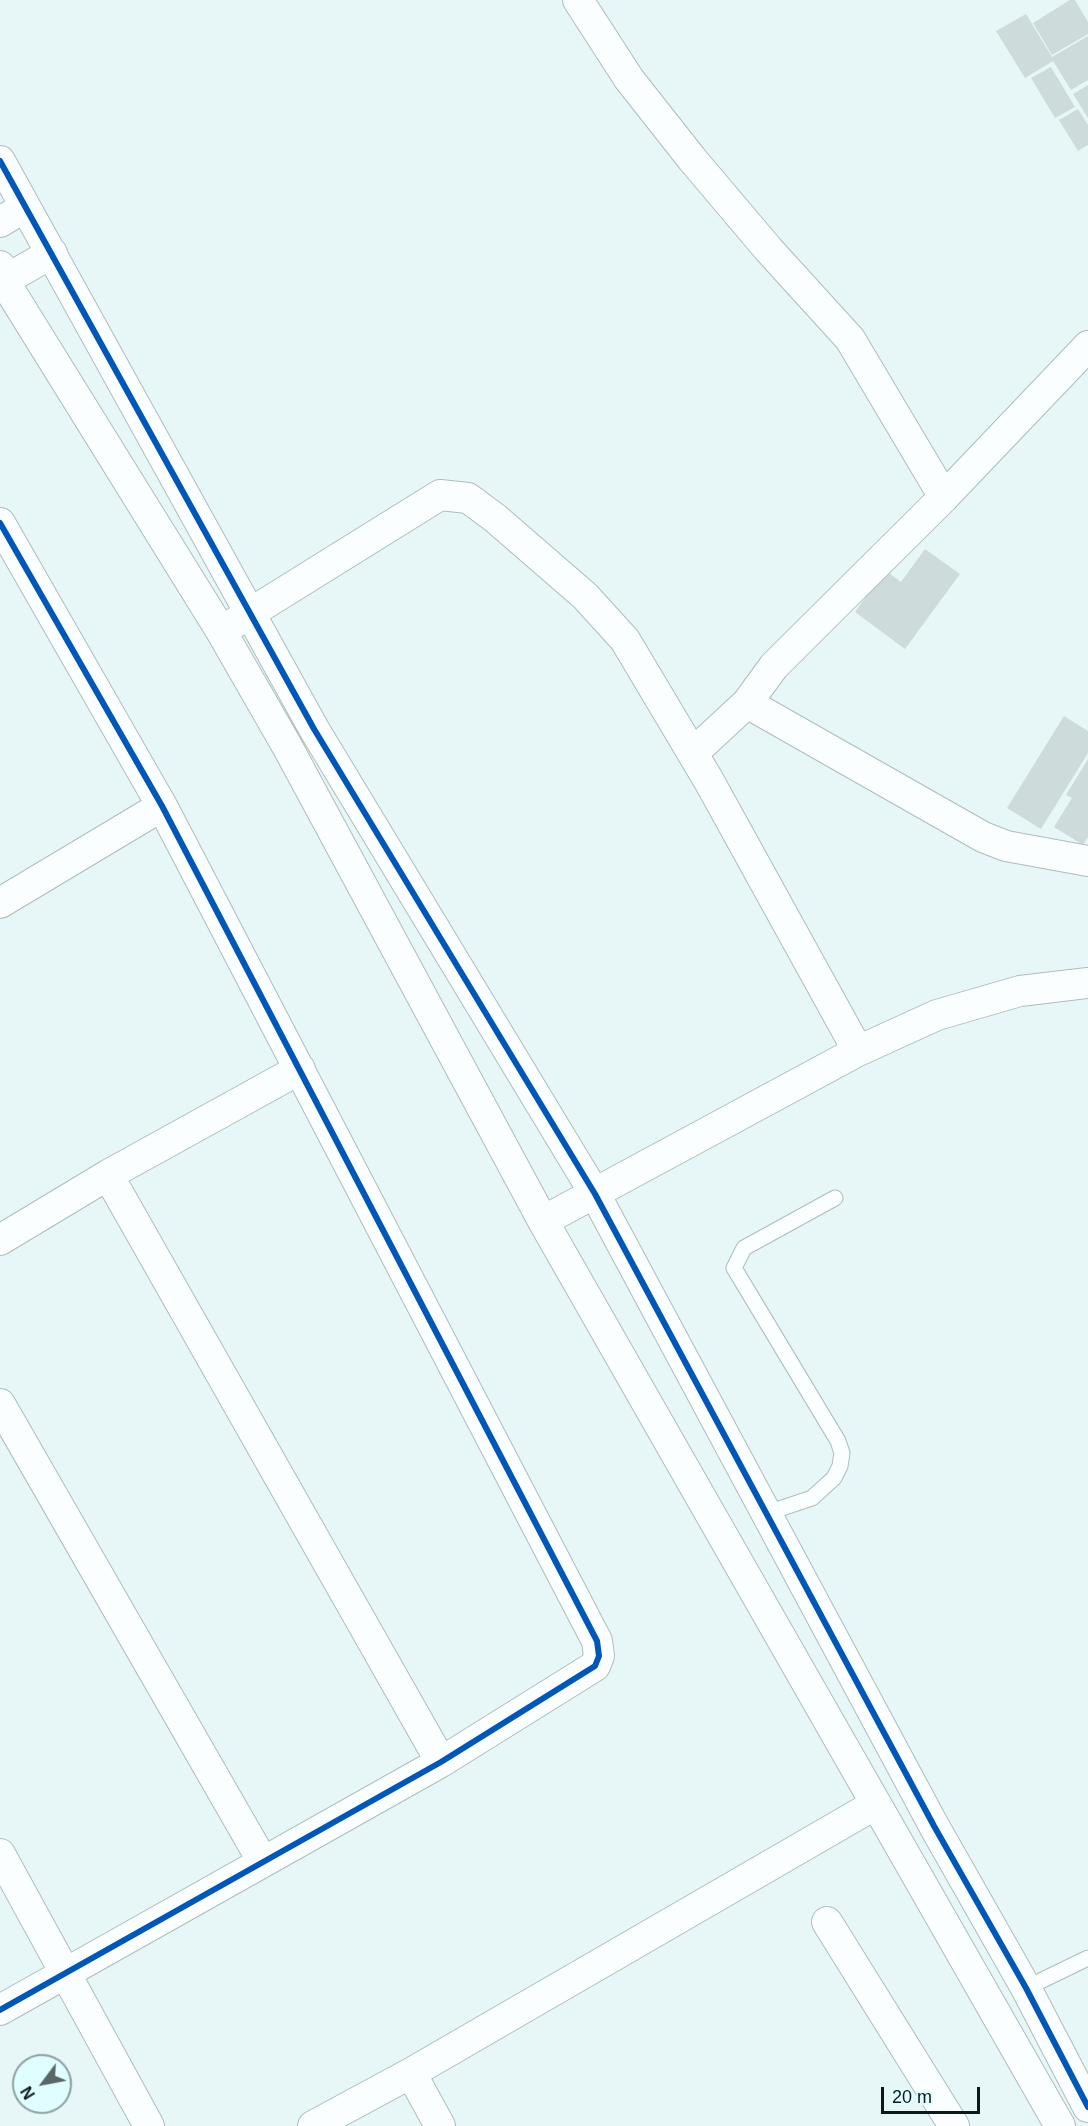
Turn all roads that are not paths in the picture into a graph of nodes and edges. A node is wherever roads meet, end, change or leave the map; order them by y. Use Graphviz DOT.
graph roads {
  1 [pos="578,0"];
  2 [pos="0,161"];
  3 [pos="25,207"];
  4 [pos="0,222"];
  5 [pos="52,254"];
  6 [pos="1,277"];
  7 [pos="1088,346"];
  8 [pos="944,497"];
  9 [pos="0,523"];
  10 [pos="248,614"];
  11 [pos="221,631"];
  12 [pos="747,703"];
  13 [pos="314,729"];
  14 [pos="287,746"];
  15 [pos="693,753"];
  16 [pos="162,806"];
  17 [pos="1088,861"];
  18 [pos="3,896"];
  19 [pos="1088,983"];
  20 [pos="858,1051"];
  21 [pos="300,1069"];
  22 [pos="108,1175"];
  23 [pos="595,1194"];
  24 [pos="835,1198"];
  25 [pos="543,1221"];
  26 [pos="0,1240"];
  27 [pos="0,1404"];
  28 [pos="767,1513"];
  29 [pos="441,1762"];
  30 [pos="876,1804"];
  31 [pos="0,1854"];
  32 [pos="263,1862"];
  33 [pos="827,1922"];
  34 [pos="1088,1958"];
  35 [pos="64,1974"];
  36 [pos="1026,1988"];
  37 [pos="0,2010"];
  38 [pos="411,2073"];
  39 [pos="1088,2107"];
  40 [pos="318,2125"];
  41 [pos="149,2126"];
  42 [pos="440,2126"];
  43 [pos="954,2126"];
  44 [pos="1060,2126"];
  1 -- 8 [label="street"];
  2 -- 3 [label="street"];
  3 -- 4 [label="street"];
  3 -- 5 [label="street"];
  5 -- 6 [label="street"];
  5 -- 10 [label="street"];
  6 -- 11 [label="street"];
  7 -- 8 [label="street"];
  8 -- 12 [label="street"];
  9 -- 16 [label="street"];
  10 -- 11 [label="street"];
  10 -- 13 [label="street"];
  10 -- 15 [label="street"];
  11 -- 14 [label="street"];
  12 -- 15 [label="street"];
  12 -- 17 [label="street"];
  13 -- 14 [label="street"];
  13 -- 23 [label="street"];
  14 -- 25 [label="street"];
  15 -- 20 [label="street"];
  16 -- 18 [label="street"];
  16 -- 21 [label="street"];
  19 -- 20 [label="street"];
  20 -- 23 [label="street"];
  21 -- 22 [label="street"];
  21 -- 29 [label="street"];
  22 -- 26 [label="street"];
  22 -- 29 [label="street"];
  23 -- 25 [label="street"];
  23 -- 28 [label="street"];
  24 -- 28 [label="lane"];
  25 -- 30 [label="street"];
  27 -- 32 [label="street"];
  28 -- 36 [label="street"];
  29 -- 32 [label="street"];
  30 -- 38 [label="street"];
  30 -- 44 [label="street"];
  31 -- 35 [label="street"];
  32 -- 35 [label="street"];
  33 -- 43 [label="street"];
  34 -- 36 [label="lane"];
  35 -- 37 [label="street"];
  35 -- 41 [label="street"];
  36 -- 39 [label="street"];
  38 -- 40 [label="street"];
  38 -- 42 [label="street"];
}
